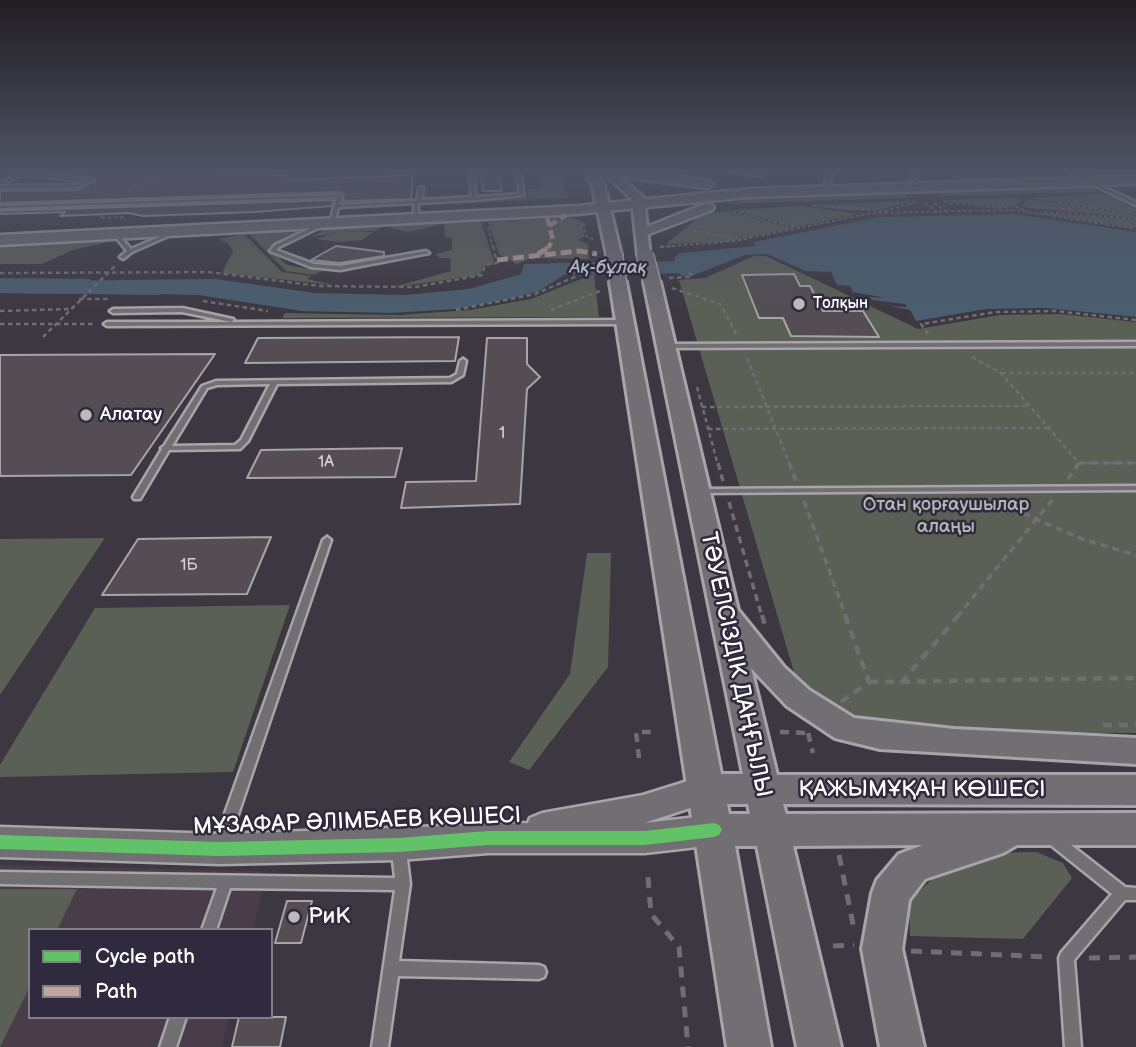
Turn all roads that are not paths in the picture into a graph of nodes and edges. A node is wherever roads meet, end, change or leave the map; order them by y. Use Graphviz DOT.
graph roads {
  1 [pos="260,220"];
  2 [pos="294,220"];
  3 [pos="324,220"];
  4 [pos="607,220"];
  5 [pos="642,220"];
  6 [pos="674,220"];
  7 [pos="644,231"];
  8 [pos="177,232"];
  9 [pos="0,234"];
  10 [pos="116,235"];
  11 [pos="0,240"];
  12 [pos="130,251"];
  13 [pos="426,253"];
  14 [pos="123,257"];
  15 [pos="113,311"];
  16 [pos="625,322"];
  17 [pos="247,323"];
  18 [pos="107,324"];
  19 [pos="1136,344"];
  20 [pos="675,346"];
  21 [pos="463,361"];
  22 [pos="275,382"];
  23 [pos="166,448"];
  24 [pos="1136,488"];
  25 [pos="697,491"];
  26 [pos="137,497"];
  27 [pos="327,540"];
  28 [pos="722,606"];
  29 [pos="1136,751"];
  30 [pos="707,789"];
  31 [pos="761,790"];
  32 [pos="1136,790"];
  33 [pos="1034,829"];
  34 [pos="1136,829"];
  35 [pos="714,830"];
  36 [pos="771,830"];
  37 [pos="488,838"];
  38 [pos="0,842"];
  39 [pos="399,845"];
  40 [pos="223,865"];
  41 [pos="0,878"];
  42 [pos="403,884"];
  43 [pos="1129,894"];
  44 [pos="209,928"];
  45 [pos="391,968"];
  46 [pos="539,972"];
  47 [pos="177,1019"];
  48 [pos="168,1047"];
  49 [pos="380,1047"];
  50 [pos="749,1047"];
  51 [pos="819,1047"];
  52 [pos="902,1047"];
  53 [pos="1073,1047"];
  1 -- 9 [label="main road"];
  2 -- 8 [label="main road"];
  3 -- 13 [label="lane"];
  4 -- 16 [label="main road, bridge"];
  5 -- 7 [label="main road, ТӘУЕЛСІЗДІК ДАҢҒЫЛЫ"];
  6 -- 7 [label="main road"];
  7 -- 20 [label="main road, ТӘУЕЛСІЗДІК ДАҢҒЫЛЫ, bridge"];
  8 -- 10 [label="main road"];
  8 -- 12 [label="lane"];
  10 -- 11 [label="main road"];
  10 -- 12 [label="lane"];
  12 -- 14 [label="lane"];
  15 -- 17 [label="lane"];
  16 -- 17 [label="lane"];
  16 -- 30 [label="main road"];
  17 -- 18 [label="lane"];
  19 -- 20 [label="lane"];
  20 -- 25 [label="main road, ТӘУЕЛСІЗДІК ДАҢҒЫЛЫ"];
  21 -- 22 [label="lane"];
  22 -- 23 [label="lane"];
  22 -- 23 [label="lane"];
  23 -- 26 [label="lane"];
  24 -- 25 [label="lane"];
  25 -- 28 [label="main road, ТӘУЕЛСІЗДІК ДАҢҒЫЛЫ"];
  27 -- 40 [label="lane"];
  28 -- 29 [label="main road"];
  28 -- 31 [label="main road, ТӘУЕЛСІЗДІК ДАҢҒЫЛЫ"];
  30 -- 31 [label="main road, ҚАЖЫМҰҚАН КӨШЕСІ"];
  30 -- 35 [label="main road"];
  30 -- 37 [label="street, МҰЗАФАР ӘЛІМБАЕВ КӨШЕСІ"];
  31 -- 32 [label="main road, ҚАЖЫМҰҚАН КӨШЕСІ"];
  31 -- 36 [label="main road, ТӘУЕЛСІЗДІК ДАҢҒЫЛЫ"];
  33 -- 34 [label="main road, ҚАЖЫМҰҚАН КӨШЕСІ"];
  33 -- 36 [label="main road, ҚАЖЫМҰҚАН КӨШЕСІ"];
  33 -- 43 [label="lane"];
  33 -- 52 [label="main road"];
  35 -- 36 [label="main road, МҰЗАФАР ӘЛІМБАЕВ КӨШЕСІ"];
  35 -- 37 [label="street, МҰЗАФАР ӘЛІМБАЕВ КӨШЕСІ"];
  35 -- 50 [label="main road"];
  36 -- 51 [label="main road, ТӘУЕЛСІЗДІК ДАҢҒЫЛЫ"];
  37 -- 39 [label="street, МҰЗАФАР ӘЛІМБАЕВ КӨШЕСІ"];
  38 -- 40 [label="street, МҰЗАФАР ӘЛІМБАЕВ КӨШЕСІ"];
  39 -- 40 [label="street, МҰЗАФАР ӘЛІМБАЕВ КӨШЕСІ"];
  39 -- 42 [label="lane"];
  40 -- 41 [label="lane"];
  40 -- 42 [label="lane"];
  40 -- 44 [label="lane"];
  42 -- 45 [label="lane"];
  43 -- 53 [label="lane"];
  45 -- 46 [label="lane"];
  45 -- 49 [label="lane"];
  47 -- 48 [label="lane"];
}
